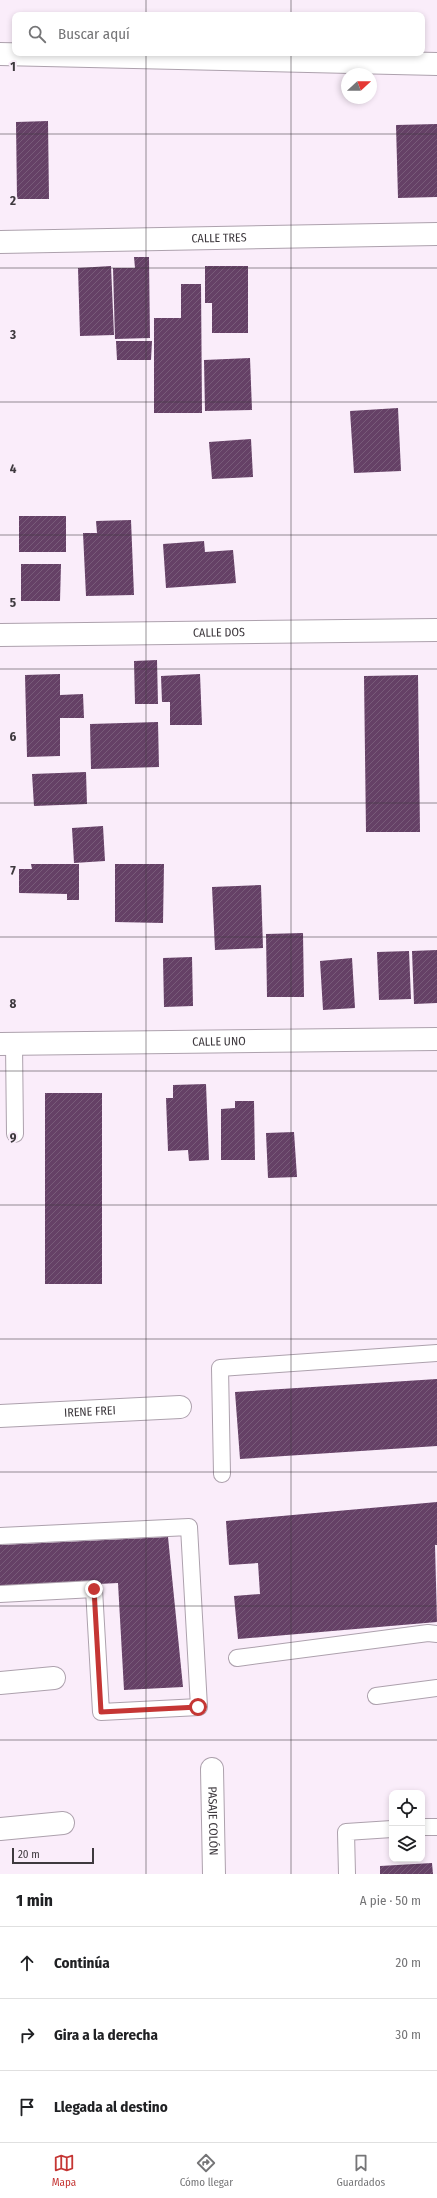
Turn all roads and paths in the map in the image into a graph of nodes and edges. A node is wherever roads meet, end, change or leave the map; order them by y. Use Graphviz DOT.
graph roads {
  1 [pos="0,54"];
  2 [pos="12,54"];
  3 [pos="87,56"];
  4 [pos="437,64"];
  5 [pos="437,234"];
  6 [pos="0,242"];
  7 [pos="437,630"];
  8 [pos="0,635"];
  9 [pos="437,1039"];
  10 [pos="7,1044"];
  11 [pos="15,1134"];
  12 [pos="437,1353"];
  13 [pos="180,1407"];
  14 [pos="0,1416"];
  15 [pos="222,1474"];
  16 [pos="0,1536"];
  17 [pos="0,1594"];
  18 [pos="437,1634"];
  19 [pos="237,1658"];
  20 [pos="54,1678"];
  21 [pos="0,1683"];
  22 [pos="437,1688"];
  23 [pos="376,1696"];
  24 [pos="212,1769"];
  25 [pos="63,1823"];
  26 [pos="437,1826"];
  27 [pos="425,1828"];
  28 [pos="0,1829"];
  29 [pos="389,1829"];
  30 [pos="214,1874"];
  31 [pos="347,1874"];
  1 -- 2 [label="street"];
  3 -- 4 [label="street"];
  5 -- 6 [label="street, CALLE TRES"];
  7 -- 8 [label="street, CALLE DOS"];
  9 -- 10 [label="street, CALLE UNO"];
  10 -- 11 [label="lane"];
  12 -- 15 [label="lane"];
  13 -- 14 [label="street, IRENE FREI"];
  16 -- 17 [label="lane"];
  18 -- 19 [label="lane"];
  20 -- 21 [label="street"];
  22 -- 23 [label="lane"];
  24 -- 30 [label="street, PASAJE COLÓN"];
  25 -- 28 [label="street"];
  26 -- 27 [label="lane"];
  29 -- 31 [label="lane"];
}
